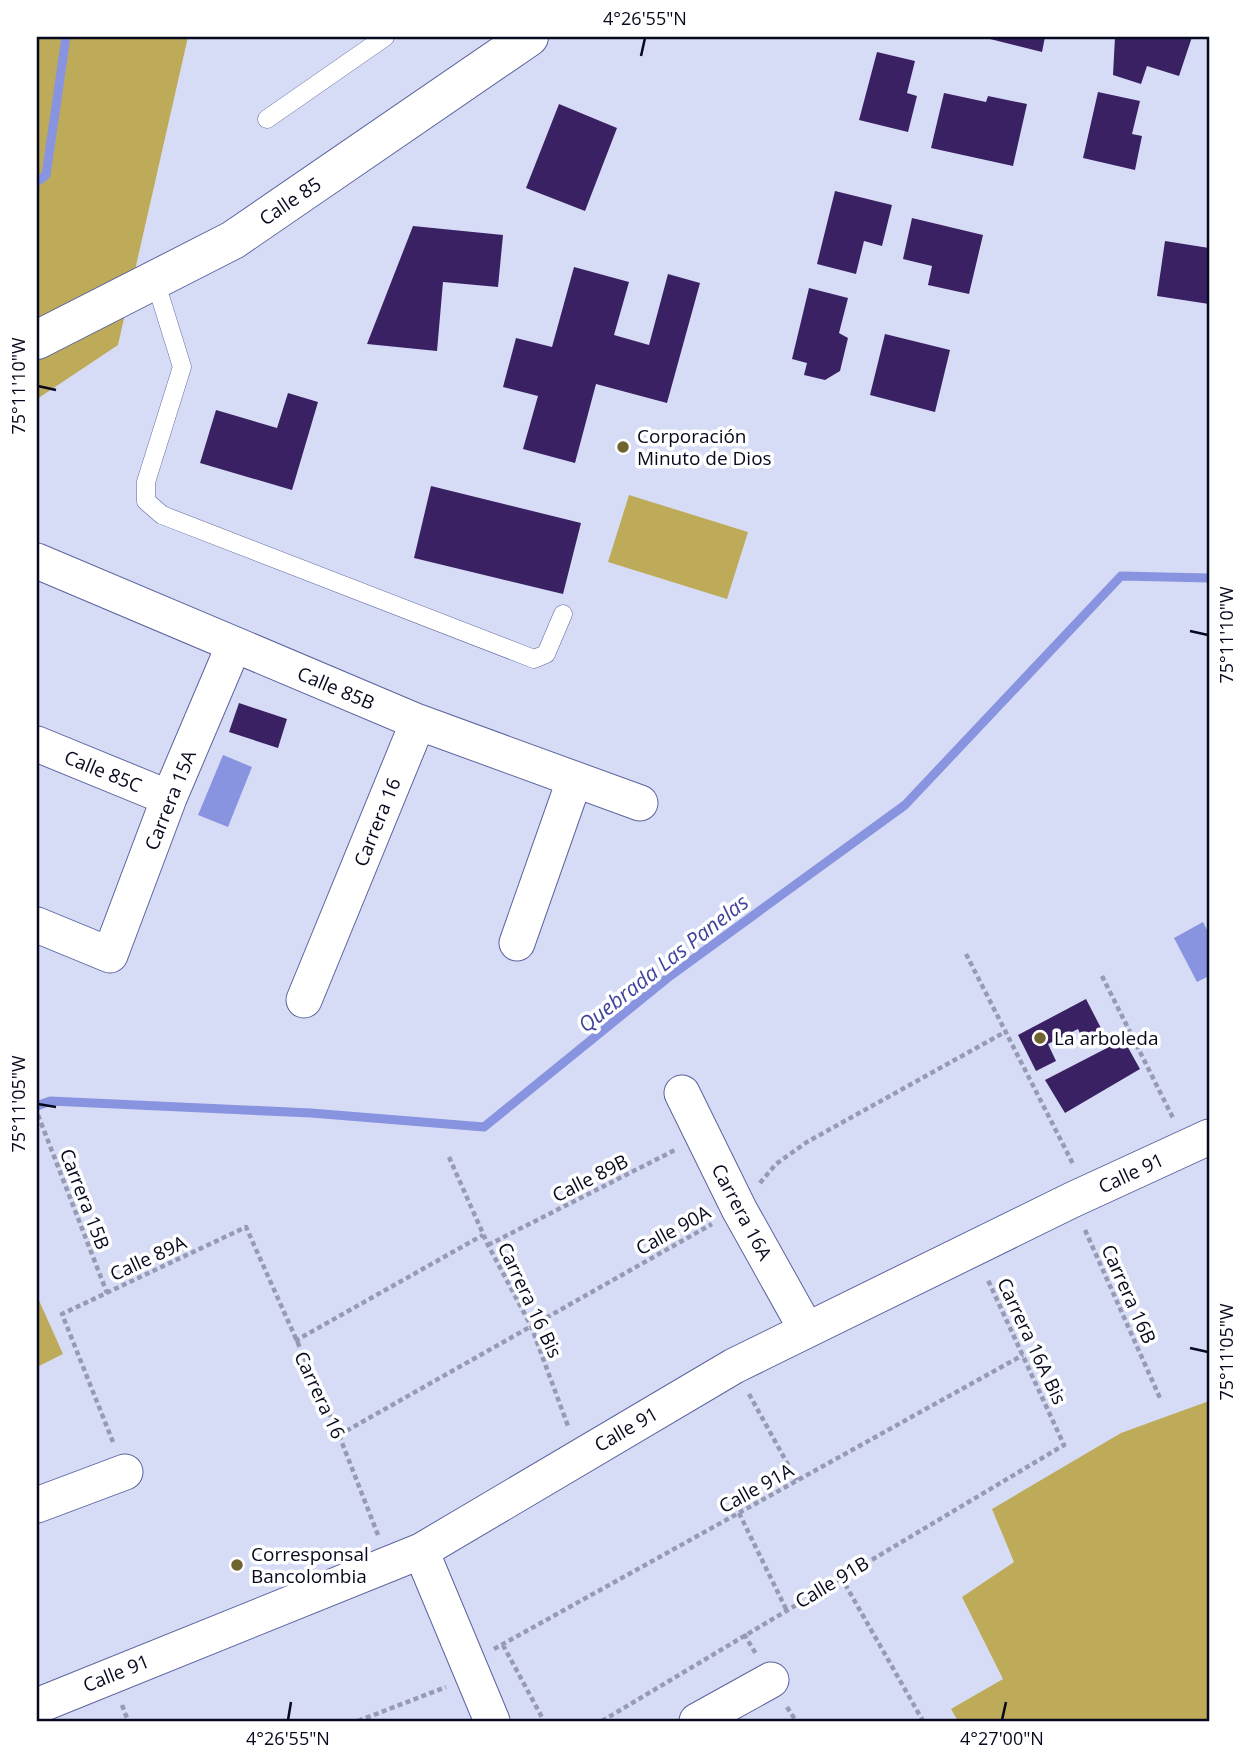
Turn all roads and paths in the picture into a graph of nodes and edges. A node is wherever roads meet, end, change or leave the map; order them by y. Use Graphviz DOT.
graph roads {
  1 [pos="385,37"];
  2 [pos="529,37"];
  3 [pos="267,119"];
  4 [pos="155,280"];
  5 [pos="37,340"];
  6 [pos="37,561"];
  7 [pos="563,614"];
  8 [pos="234,645"];
  9 [pos="418,722"];
  10 [pos="37,744"];
  11 [pos="574,781"];
  12 [pos="169,799"];
  13 [pos="640,803"];
  14 [pos="37,925"];
  15 [pos="517,943"];
  16 [pos="966,954"];
  17 [pos="1102,976"];
  18 [pos="304,1000"];
  19 [pos="1005,1032"];
  20 [pos="682,1093"];
  21 [pos="38,1115"];
  22 [pos="703,1136"];
  23 [pos="1202,1145"];
  24 [pos="449,1157"];
  25 [pos="1080,1196"];
  26 [pos="739,1209"];
  27 [pos="246,1227"];
  28 [pos="484,1235"];
  29 [pos="488,1245"];
  30 [pos="974,1248"];
  31 [pos="107,1293"];
  32 [pos="531,1326"];
  33 [pos="806,1329"];
  34 [pos="295,1341"];
  35 [pos="1023,1355"];
  36 [pos="734,1366"];
  37 [pos="1160,1398"];
  38 [pos="339,1435"];
  39 [pos="1064,1445"];
  40 [pos="580,1456"];
  41 [pos="125,1472"];
  42 [pos="797,1481"];
  43 [pos="37,1505"];
  44 [pos="739,1513"];
  45 [pos="405,1558"];
  46 [pos="841,1577"];
  47 [pos="786,1609"];
  48 [pos="474,1676"];
  49 [pos="771,1680"];
  50 [pos="37,1706"];
  51 [pos="358,1721"];
  52 [pos="492,1721"];
  53 [pos="544,1721"];
  54 [pos="602,1721"];
  55 [pos="696,1721"];
  56 [pos="923,1721"];
  1 -- 3 [label="lane"];
  2 -- 4 [label="street, Calle 85"];
  4 -- 5 [label="street, Calle 85"];
  4 -- 7 [label="lane"];
  6 -- 8 [label="street, Calle 85B"];
  8 -- 9 [label="street, Calle 85B"];
  8 -- 12 [label="street, Carrera 15A"];
  9 -- 11 [label="street, Calle 85B"];
  9 -- 18 [label="street, Carrera 16"];
  10 -- 12 [label="street, Calle 85C"];
  11 -- 13 [label="street, Calle 85B"];
  11 -- 15 [label="street"];
  12 -- 14 [label="street, Carrera 15A"];
  16 -- 19 [label="path, Carrera 16B"];
  17 -- 23 [label="path"];
  19 -- 25 [label="path, Carrera 16B"];
  19 -- 26 [label="path, Calle 90A"];
  20 -- 22 [label="street, Carrera 16A"];
  21 -- 31 [label="path, Carrera 15B"];
  22 -- 26 [label="street, Carrera 16A"];
  22 -- 29 [label="path, Calle 89B"];
  23 -- 25 [label="street, Calle 91"];
  24 -- 28 [label="path, Carrera 16 Bis"];
  25 -- 30 [label="street, Calle 91"];
  25 -- 37 [label="path, Carrera 16B"];
  26 -- 32 [label="path, Calle 90A"];
  26 -- 33 [label="street, Carrera 16A"];
  27 -- 31 [label="path, Calle 89A"];
  27 -- 34 [label="path, Carrera 16"];
  28 -- 29 [label="path, Carrera 16 Bis"];
  28 -- 34 [label="path"];
  29 -- 32 [label="path, Carrera 16 Bis"];
  30 -- 33 [label="street, Calle 91"];
  30 -- 35 [label="path, Carrera 16A Bis"];
  31 -- 41 [label="path, Calle 89A"];
  32 -- 38 [label="path, Calle 90A"];
  32 -- 40 [label="path, Carrera 16 Bis"];
  33 -- 36 [label="street, Calle 91"];
  34 -- 38 [label="path, Carrera 16"];
  35 -- 39 [label="path, Carrera 16A Bis"];
  35 -- 42 [label="path, Calle 91A"];
  36 -- 40 [label="street, Calle 91"];
  36 -- 42 [label="path"];
  38 -- 45 [label="path, Carrera 16"];
  39 -- 46 [label="path, Calle 91B"];
  40 -- 45 [label="street, Calle 91"];
  41 -- 43 [label="street"];
  42 -- 44 [label="path, Calle 91A"];
  44 -- 47 [label="path"];
  44 -- 53 [label="path, Calle 91A"];
  45 -- 48 [label="street"];
  45 -- 50 [label="street, Calle 91"];
  46 -- 47 [label="path, Calle 91B"];
  46 -- 56 [label="path"];
  47 -- 54 [label="path, Calle 91B"];
  48 -- 51 [label="path"];
  48 -- 52 [label="street"];
  49 -- 55 [label="street"];
}
